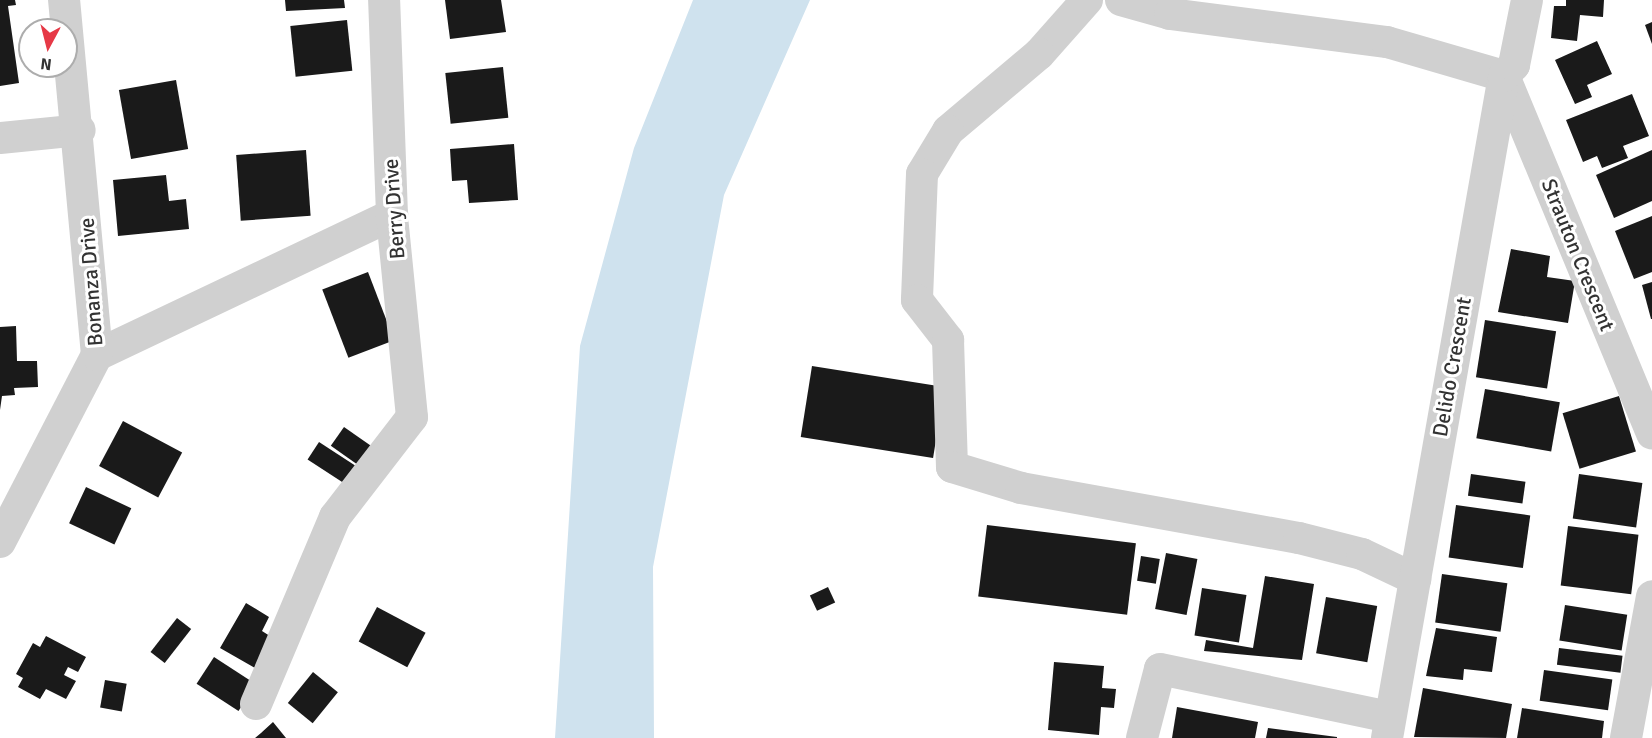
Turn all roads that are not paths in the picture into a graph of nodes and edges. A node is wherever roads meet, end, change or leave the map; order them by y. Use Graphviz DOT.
graph roads {
  1 [pos="64,0"];
  2 [pos="384,0"];
  3 [pos="1087,0"];
  4 [pos="1121,0"];
  5 [pos="1527,0"];
  6 [pos="1504,76"];
  7 [pos="80,130"];
  8 [pos="0,138"];
  9 [pos="392,215"];
  10 [pos="97,355"];
  11 [pos="1652,434"];
  12 [pos="0,542"];
  13 [pos="1414,579"];
  14 [pos="1652,596"];
  15 [pos="256,704"];
  16 [pos="1388,727"];
  17 [pos="1142,738"];
  18 [pos="1626,738"];
  1 -- 7 [label="street, Bonanza Drive"];
  2 -- 9 [label="street, Berry Drive"];
  3 -- 13 [label="street"];
  4 -- 6 [label="street"];
  5 -- 6 [label="street, Delido Crescent"];
  6 -- 11 [label="street, Strauton Crescent"];
  6 -- 13 [label="street, Delido Crescent"];
  7 -- 8 [label="street"];
  7 -- 10 [label="street, Bonanza Drive"];
  9 -- 10 [label="street"];
  9 -- 15 [label="street, Berry Drive"];
  10 -- 12 [label="street, Bonanza Drive"];
  13 -- 16 [label="street, Delido Crescent"];
  14 -- 18 [label="street"];
  16 -- 17 [label="street"];
}
